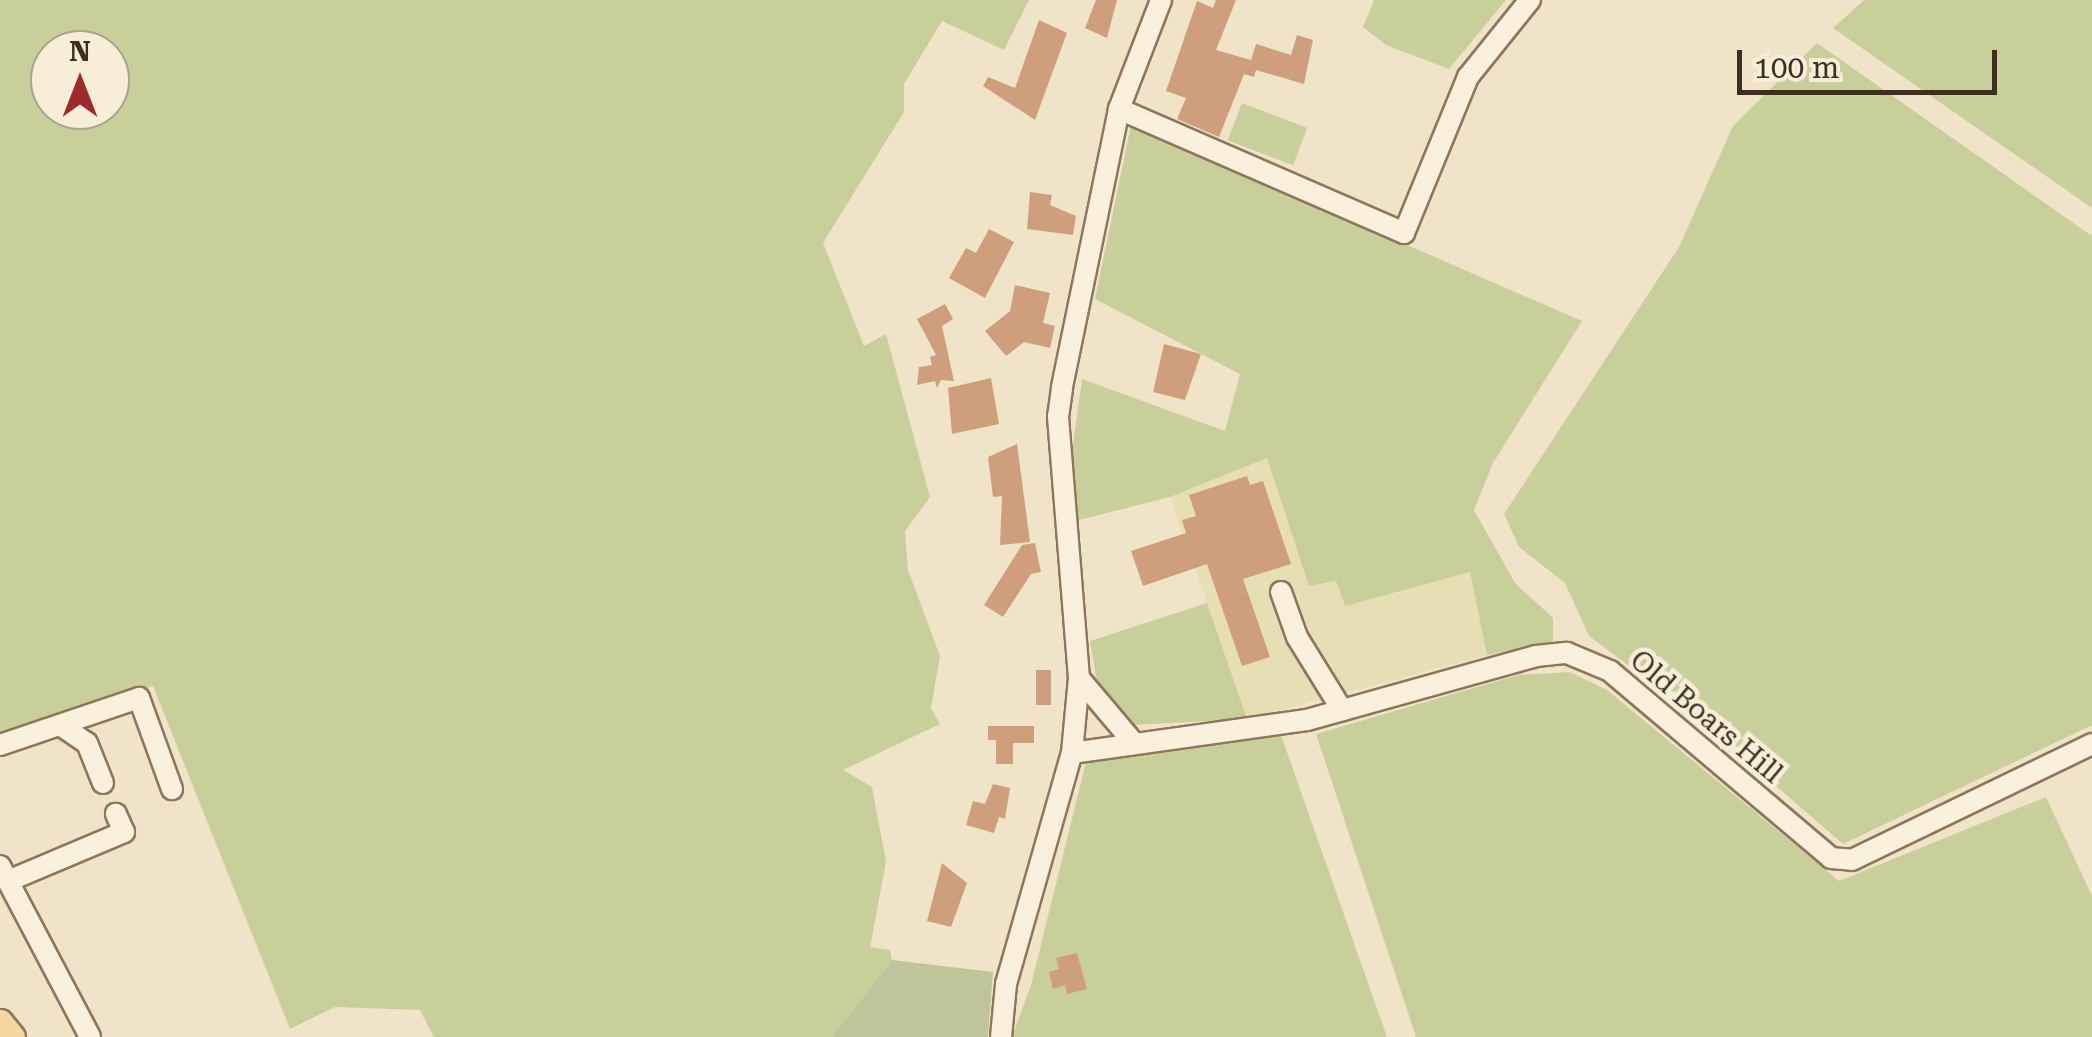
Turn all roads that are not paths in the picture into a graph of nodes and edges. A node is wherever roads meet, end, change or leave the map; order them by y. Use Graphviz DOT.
graph roads {
  1 [pos="1161,0"];
  2 [pos="1530,0"];
  3 [pos="1120,110"];
  4 [pos="1281,592"];
  5 [pos="1079,678"];
  6 [pos="1342,710"];
  7 [pos="60,725"];
  8 [pos="1132,742"];
  9 [pos="2092,744"];
  10 [pos="0,745"];
  11 [pos="1072,753"];
  12 [pos="102,783"];
  13 [pos="172,789"];
  14 [pos="116,814"];
  15 [pos="4,873"];
  16 [pos="0,1022"];
  17 [pos="12,1037"];
  18 [pos="90,1037"];
  19 [pos="1001,1037"];
  1 -- 3 [label="street"];
  2 -- 3 [label="street"];
  3 -- 5 [label="street"];
  4 -- 6 [label="street"];
  5 -- 8 [label="street"];
  5 -- 11 [label="street"];
  6 -- 8 [label="street, Old Boars Hill"];
  6 -- 9 [label="street, Old Boars Hill"];
  7 -- 10 [label="street"];
  7 -- 12 [label="street"];
  7 -- 13 [label="street"];
  8 -- 11 [label="street, Old Boars Hill"];
  11 -- 19 [label="street"];
  14 -- 15 [label="street"];
  15 -- 18 [label="street"];
  16 -- 17 [label="main road"];
}
